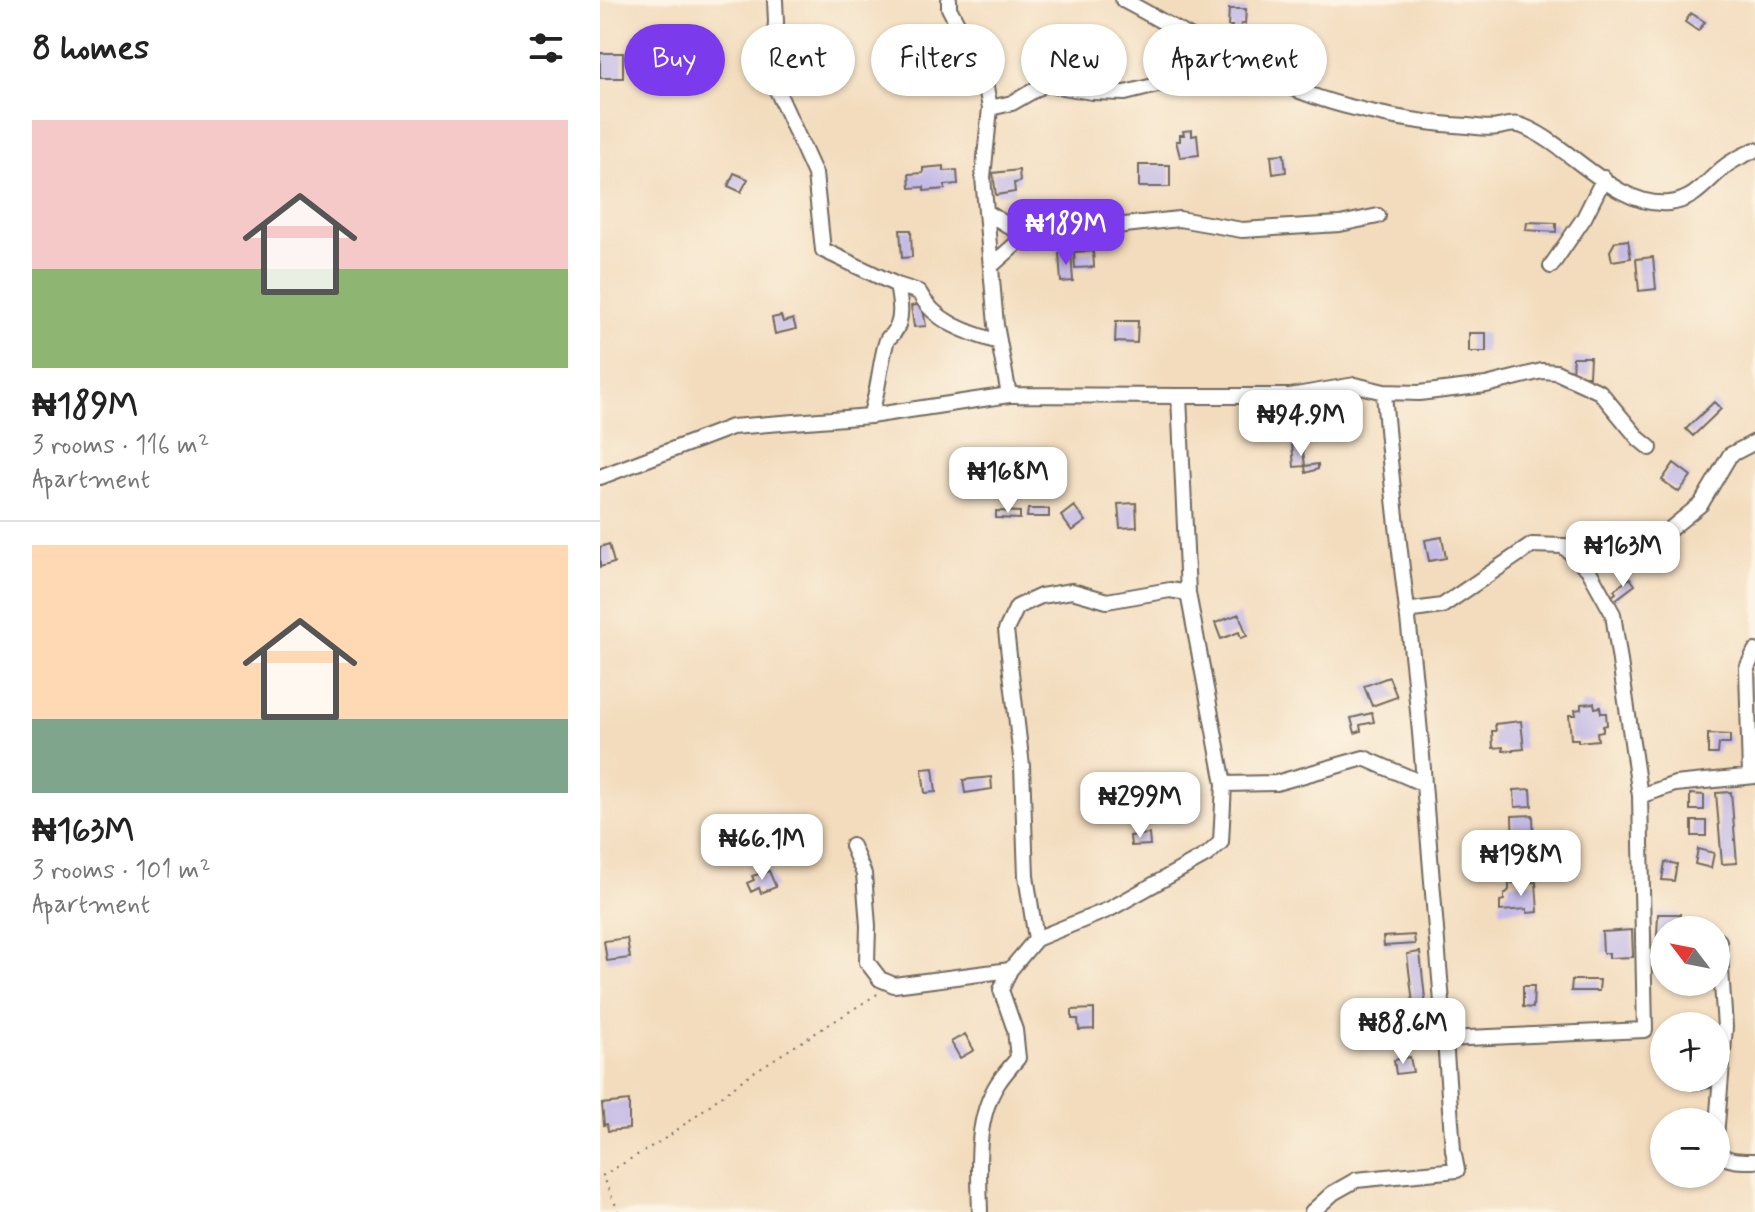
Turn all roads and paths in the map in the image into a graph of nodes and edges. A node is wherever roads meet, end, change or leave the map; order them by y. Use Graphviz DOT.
graph roads {
  1 [pos="775,0"];
  2 [pos="949,0"];
  3 [pos="1123,0"];
  4 [pos="1166,24"];
  5 [pos="1143,89"];
  6 [pos="1317,96"];
  7 [pos="990,108"];
  8 [pos="1755,150"];
  9 [pos="1604,178"];
  10 [pos="988,213"];
  11 [pos="1378,216"];
  12 [pos="1025,236"];
  13 [pos="991,266"];
  14 [pos="1551,266"];
  15 [pos="897,285"];
  16 [pos="999,342"];
  17 [pos="1384,392"];
  18 [pos="1009,395"];
  19 [pos="1179,396"];
  20 [pos="870,416"];
  21 [pos="1755,442"];
  22 [pos="1650,448"];
  23 [pos="600,477"];
  24 [pos="1563,546"];
  25 [pos="1604,550"];
  26 [pos="1588,569"];
  27 [pos="1188,593"];
  28 [pos="1406,611"];
  29 [pos="1755,651"];
  30 [pos="1753,776"];
  31 [pos="1224,784"];
  32 [pos="1424,784"];
  33 [pos="1640,796"];
  34 [pos="852,846"];
  35 [pos="1036,939"];
  36 [pos="1010,970"];
  37 [pos="894,985"];
  38 [pos="1723,996"];
  39 [pos="1445,1039"];
  40 [pos="1718,1108"];
  41 [pos="1730,1159"];
  42 [pos="1755,1161"];
  43 [pos="619,1212"];
  44 [pos="980,1212"];
  45 [pos="1312,1212"];
  1 -- 15 [label="street"];
  2 -- 7 [label="street"];
  3 -- 4 [label="street"];
  5 -- 7 [label="street"];
  6 -- 9 [label="street"];
  7 -- 10 [label="street"];
  8 -- 9 [label="street"];
  9 -- 14 [label="street"];
  10 -- 12 [label="street"];
  10 -- 13 [label="street"];
  11 -- 12 [label="street"];
  12 -- 13 [label="street"];
  13 -- 16 [label="street"];
  15 -- 16 [label="street"];
  15 -- 20 [label="street"];
  16 -- 18 [label="street"];
  17 -- 19 [label="street"];
  17 -- 22 [label="street"];
  17 -- 28 [label="street"];
  18 -- 19 [label="street"];
  18 -- 20 [label="street"];
  19 -- 27 [label="street"];
  20 -- 23 [label="street"];
  21 -- 25 [label="street"];
  24 -- 25 [label="street"];
  24 -- 26 [label="street"];
  24 -- 28 [label="street"];
  25 -- 26 [label="street"];
  26 -- 33 [label="street"];
  27 -- 31 [label="street"];
  27 -- 35 [label="street"];
  28 -- 32 [label="street"];
  29 -- 30 [label="street"];
  30 -- 33 [label="street"];
  31 -- 32 [label="street"];
  31 -- 35 [label="street"];
  32 -- 39 [label="street"];
  33 -- 39 [label="street"];
  34 -- 37 [label="street"];
  35 -- 36 [label="street"];
  36 -- 37 [label="street"];
  36 -- 44 [label="street"];
  37 -- 43 [label="path"];
  38 -- 40 [label="street"];
  39 -- 45 [label="street"];
  41 -- 42 [label="street"];
}
